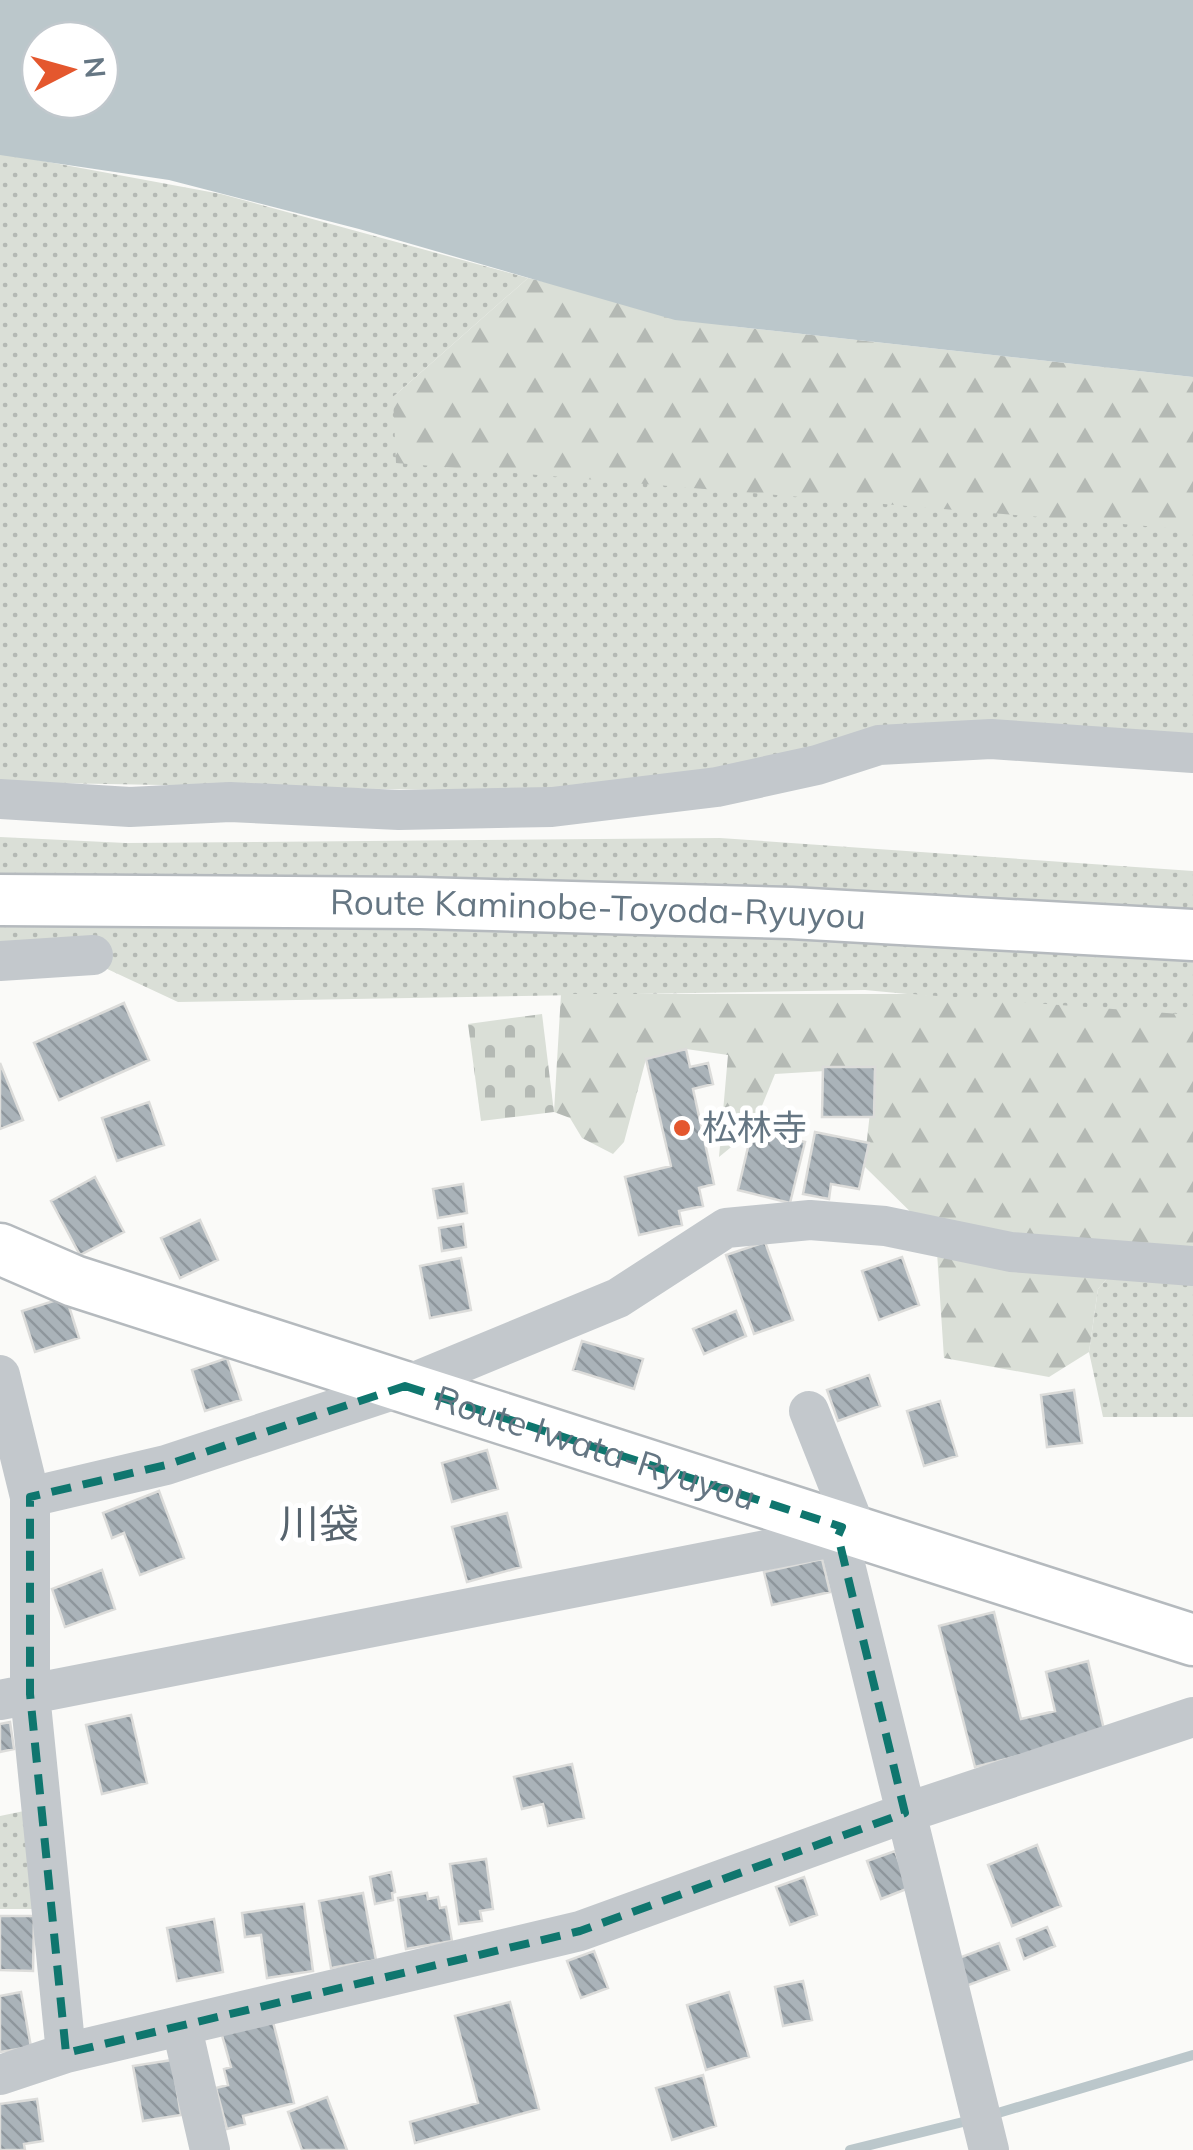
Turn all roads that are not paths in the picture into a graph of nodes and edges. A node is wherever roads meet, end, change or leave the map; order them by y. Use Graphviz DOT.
graph roads {
  1 [pos="1193,753"];
  2 [pos="0,799"];
  3 [pos="15,905"];
  4 [pos="1193,935"];
  5 [pos="93,956"];
  6 [pos="0,961"];
  7 [pos="0,1249"];
  8 [pos="1193,1266"];
  9 [pos="0,1376"];
  10 [pos="405,1386"];
  11 [pos="810,1411"];
  12 [pos="30,1496"];
  13 [pos="846,1532"];
  14 [pos="1193,1640"];
  15 [pos="15,1697"];
  16 [pos="1193,1717"];
  17 [pos="905,1813"];
  18 [pos="182,2028"];
  19 [pos="66,2053"];
  20 [pos="0,2075"];
  21 [pos="210,2150"];
  22 [pos="989,2150"];
  1 -- 2 [label="street"];
  3 -- 4 [label="main road, Route Kaminobe-Toyoda-Ryuyou"];
  5 -- 6 [label="street"];
  7 -- 10 [label="main road, Route Iwata-Ryuyou"];
  8 -- 10 [label="street"];
  9 -- 12 [label="street"];
  10 -- 12 [label="street"];
  10 -- 13 [label="main road, Route Iwata-Ryuyou"];
  11 -- 13 [label="street"];
  12 -- 15 [label="street"];
  13 -- 14 [label="main road, Route Iwata-Ryuyou"];
  13 -- 15 [label="street"];
  13 -- 17 [label="street"];
  15 -- 19 [label="street"];
  16 -- 17 [label="street"];
  17 -- 18 [label="street"];
  17 -- 22 [label="street"];
  18 -- 19 [label="street"];
  18 -- 21 [label="street"];
  19 -- 20 [label="street"];
}
